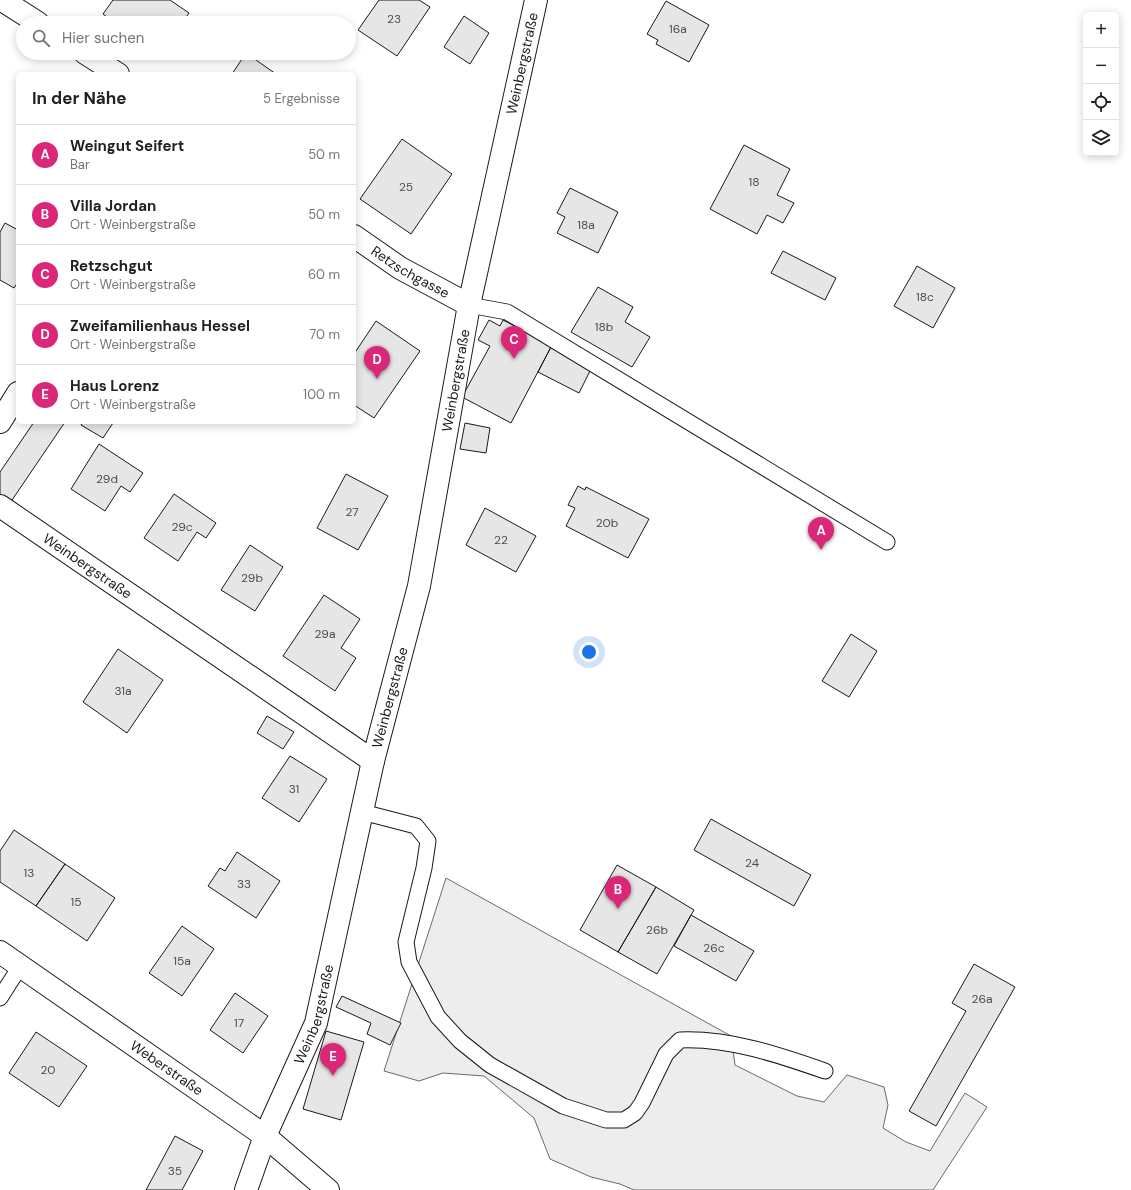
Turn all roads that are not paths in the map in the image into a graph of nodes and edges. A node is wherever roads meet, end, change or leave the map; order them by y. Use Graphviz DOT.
graph roads {
  1 [pos="2,0"];
  2 [pos="536,0"];
  3 [pos="27,16"];
  4 [pos="96,60"];
  5 [pos="115,72"];
  6 [pos="356,237"];
  7 [pos="469,305"];
  8 [pos="16,396"];
  9 [pos="0,422"];
  10 [pos="0,506"];
  11 [pos="887,542"];
  12 [pos="373,761"];
  13 [pos="362,812"];
  14 [pos="0,952"];
  15 [pos="21,965"];
  16 [pos="0,998"];
  17 [pos="825,1071"];
  18 [pos="266,1136"];
  19 [pos="246,1190"];
  20 [pos="328,1190"];
  1 -- 3 [label="street"];
  2 -- 7 [label="street, Weinbergstraße"];
  4 -- 5 [label="street"];
  6 -- 7 [label="street, Retzschgasse"];
  7 -- 11 [label="lane"];
  7 -- 12 [label="street, Weinbergstraße"];
  8 -- 9 [label="street"];
  10 -- 12 [label="street, Weinbergstraße"];
  12 -- 13 [label="street, Weinbergstraße"];
  13 -- 17 [label="lane"];
  13 -- 18 [label="street, Weinbergstraße"];
  14 -- 15 [label="street, Weberstraße"];
  15 -- 16 [label="lane"];
  15 -- 18 [label="street, Weberstraße"];
  18 -- 19 [label="street, Weinbergstraße"];
  18 -- 20 [label="street, Weberstraße"];
}
